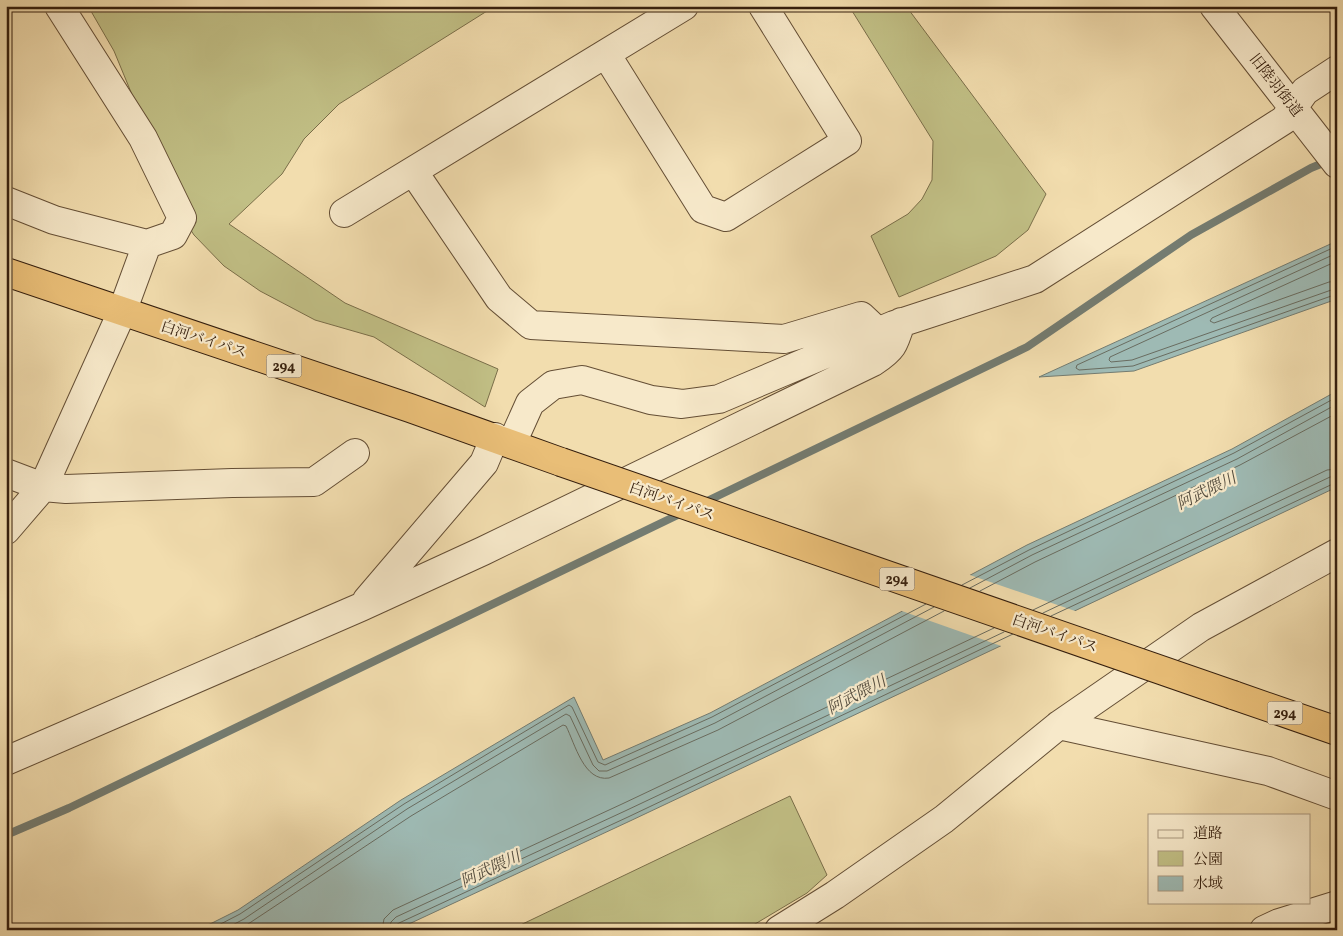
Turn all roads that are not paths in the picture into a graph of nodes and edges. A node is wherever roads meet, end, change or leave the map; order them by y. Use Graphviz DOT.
graph roads {
  1 [pos="59,6"];
  2 [pos="684,6"];
  3 [pos="763,6"];
  4 [pos="1214,6"];
  5 [pos="606,54"];
  6 [pos="1337,70"];
  7 [pos="1293,108"];
  8 [pos="1337,164"];
  9 [pos="413,171"];
  10 [pos="6,201"];
  11 [pos="344,213"];
  12 [pos="147,244"];
  13 [pos="6,272"];
  14 [pos="122,312"];
  15 [pos="889,327"];
  16 [pos="503,440"];
  17 [pos="355,453"];
  18 [pos="6,473"];
  19 [pos="44,487"];
  20 [pos="6,530"];
  21 [pos="1337,553"];
  22 [pos="361,607"];
  23 [pos="1059,725"];
  24 [pos="1337,731"];
  25 [pos="6,761"];
  26 [pos="1337,796"];
  27 [pos="1337,905"];
  28 [pos="779,930"];
  29 [pos="1264,930"];
  1 -- 12 [label="street"];
  2 -- 5 [label="street"];
  3 -- 5 [label="street"];
  4 -- 7 [label="street, 旧陸羽街道"];
  5 -- 9 [label="street"];
  6 -- 7 [label="street"];
  7 -- 8 [label="street, 旧陸羽街道"];
  7 -- 15 [label="street"];
  9 -- 11 [label="street"];
  9 -- 15 [label="street"];
  10 -- 12 [label="street"];
  12 -- 14 [label="street"];
  13 -- 14 [label="highway, 白河バイパス / 294"];
  14 -- 16 [label="highway, 白河バイパス / 294"];
  14 -- 19 [label="street"];
  15 -- 16 [label="street"];
  15 -- 22 [label="street"];
  16 -- 22 [label="street"];
  16 -- 24 [label="highway, 白河バイパス / 294, bridge"];
  17 -- 19 [label="street"];
  18 -- 19 [label="street"];
  19 -- 20 [label="street"];
  21 -- 23 [label="street"];
  22 -- 25 [label="street"];
  23 -- 26 [label="street"];
  23 -- 28 [label="street"];
  27 -- 29 [label="street"];
}
